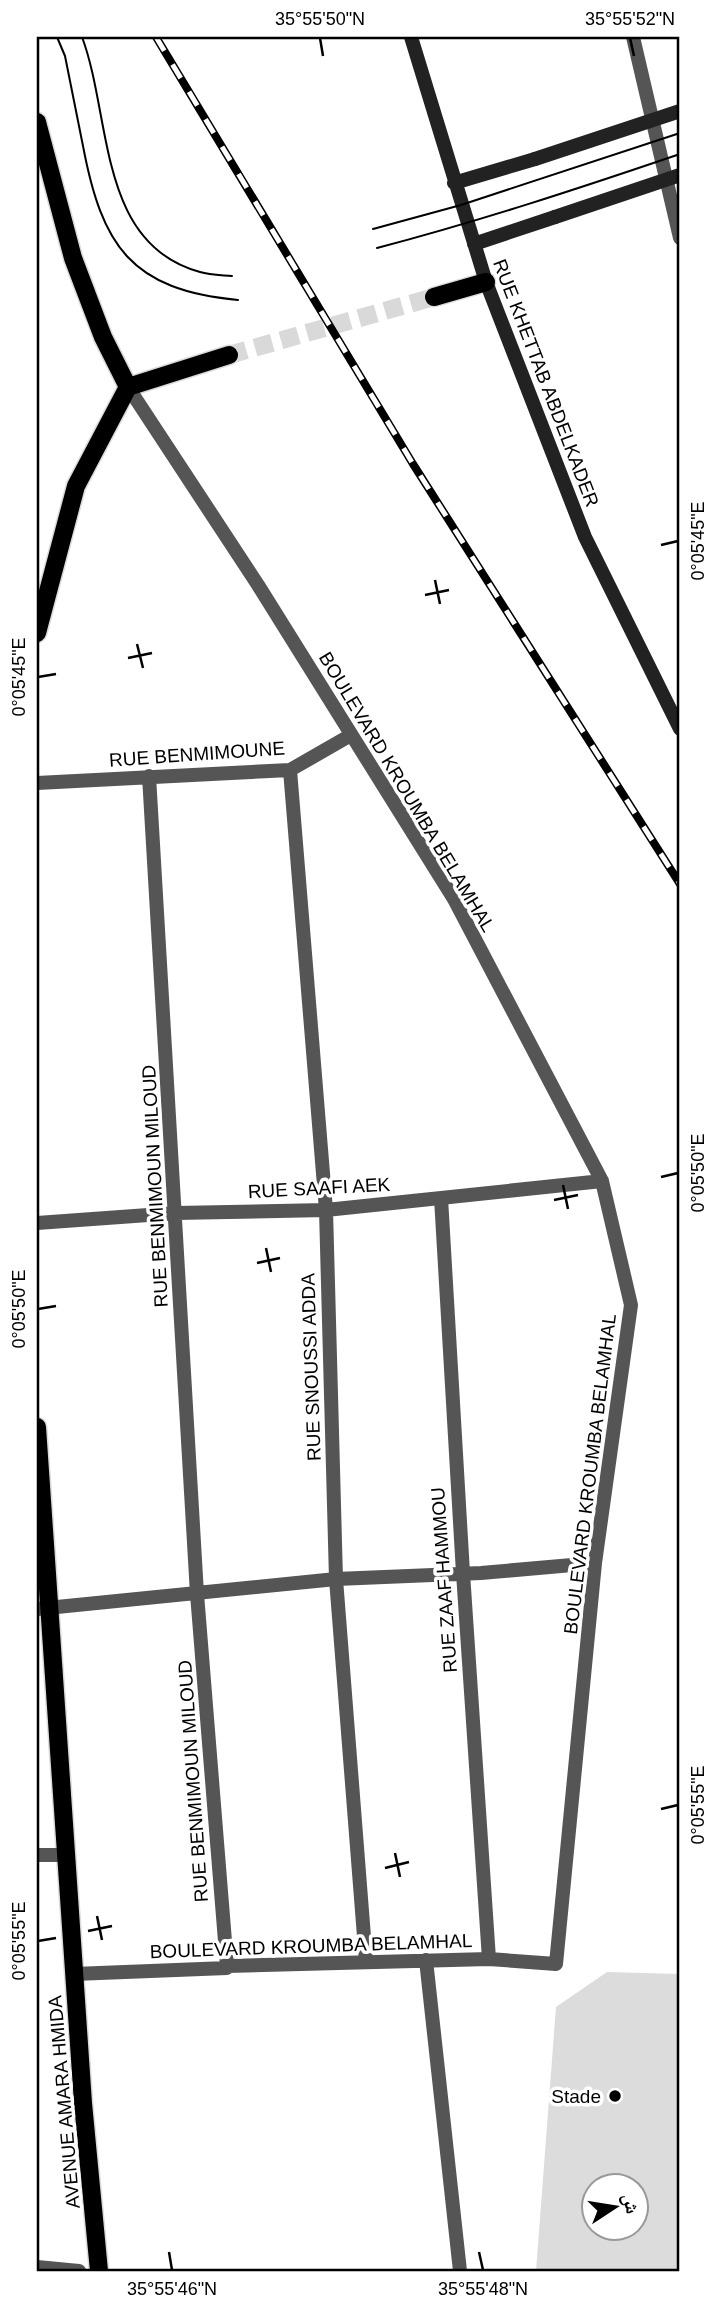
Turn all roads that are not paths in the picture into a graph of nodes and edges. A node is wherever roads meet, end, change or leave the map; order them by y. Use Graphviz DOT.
graph roads {
  1 [pos="411,37"];
  2 [pos="633,37"];
  3 [pos="680,111"];
  4 [pos="37,122"];
  5 [pos="680,175"];
  6 [pos="454,183"];
  7 [pos="680,238"];
  8 [pos="474,244"];
  9 [pos="486,282"];
  10 [pos="434,297"];
  11 [pos="229,355"];
  12 [pos="128,387"];
  13 [pos="37,633"];
  14 [pos="680,729"];
  15 [pos="351,735"];
  16 [pos="290,770"];
  17 [pos="149,776"];
  18 [pos="37,783"];
  19 [pos="602,1181"];
  20 [pos="441,1198"];
  21 [pos="326,1210"];
  22 [pos="176,1213"];
  23 [pos="37,1223"];
  24 [pos="37,1427"];
  25 [pos="595,1563"];
  26 [pos="463,1573"];
  27 [pos="336,1579"];
  28 [pos="197,1594"];
  29 [pos="43,1608"];
  30 [pos="37,1855"];
  31 [pos="66,1855"];
  32 [pos="489,1959"];
  33 [pos="426,1960"];
  34 [pos="366,1962"];
  35 [pos="227,1966"];
  36 [pos="74,1974"];
  37 [pos="37,2267"];
  38 [pos="79,2271"];
  39 [pos="99,2271"];
  40 [pos="460,2271"];
  1 -- 6 [label="main road, RUE KHETTAB ABDELKADER"];
  2 -- 7 [label="street"];
  3 -- 6 [label="main road, bridge"];
  4 -- 12 [label="main road"];
  5 -- 8 [label="main road, bridge"];
  6 -- 8 [label="main road, RUE KHETTAB ABDELKADER"];
  8 -- 9 [label="main road, RUE KHETTAB ABDELKADER"];
  9 -- 10 [label="main road"];
  9 -- 14 [label="main road, RUE KHETTAB ABDELKADER"];
  11 -- 12 [label="main road"];
  12 -- 13 [label="main road"];
  12 -- 15 [label="street, BOULEVARD KROUMBA BELAMHAL"];
  15 -- 16 [label="street, RUE BENMIMOUNE"];
  15 -- 19 [label="street, BOULEVARD KROUMBA BELAMHAL"];
  16 -- 17 [label="street, RUE BENMIMOUNE"];
  16 -- 21 [label="street, RUE SNOUSSI ADDA"];
  17 -- 18 [label="street, RUE BENMIMOUNE"];
  17 -- 22 [label="street, RUE BENMIMOUN MILOUD"];
  19 -- 20 [label="street, RUE SAAFI AEK"];
  19 -- 25 [label="street, BOULEVARD KROUMBA BELAMHAL"];
  20 -- 21 [label="street, RUE SAAFI AEK"];
  20 -- 26 [label="street, RUE ZAAF HAMMOU"];
  21 -- 22 [label="street, RUE SAAFI AEK"];
  21 -- 27 [label="street, RUE SNOUSSI ADDA"];
  22 -- 23 [label="street, RUE SAAFI AEK"];
  22 -- 28 [label="street, RUE BENMIMOUN MILOUD"];
  24 -- 29 [label="main road, AVENUE AMARA HMIDA"];
  25 -- 26 [label="street"];
  25 -- 32 [label="street, BOULEVARD KROUMBA BELAMHAL"];
  26 -- 27 [label="street"];
  26 -- 32 [label="street, RUE ZAAF HAMMOU"];
  27 -- 28 [label="street"];
  27 -- 34 [label="street, RUE SNOUSSI ADDA"];
  28 -- 29 [label="street"];
  28 -- 35 [label="street, RUE BENMIMOUN MILOUD"];
  29 -- 31 [label="main road, AVENUE AMARA HMIDA"];
  30 -- 31 [label="street"];
  31 -- 36 [label="main road, AVENUE AMARA HMIDA"];
  32 -- 33 [label="street, BOULEVARD KROUMBA BELAMHAL"];
  33 -- 34 [label="street, BOULEVARD KROUMBA BELAMHAL"];
  33 -- 40 [label="street"];
  34 -- 35 [label="street, BOULEVARD KROUMBA BELAMHAL"];
  35 -- 36 [label="street, BOULEVARD KROUMBA BELAMHAL"];
  36 -- 39 [label="main road, AVENUE AMARA HMIDA"];
  37 -- 38 [label="street"];
}
